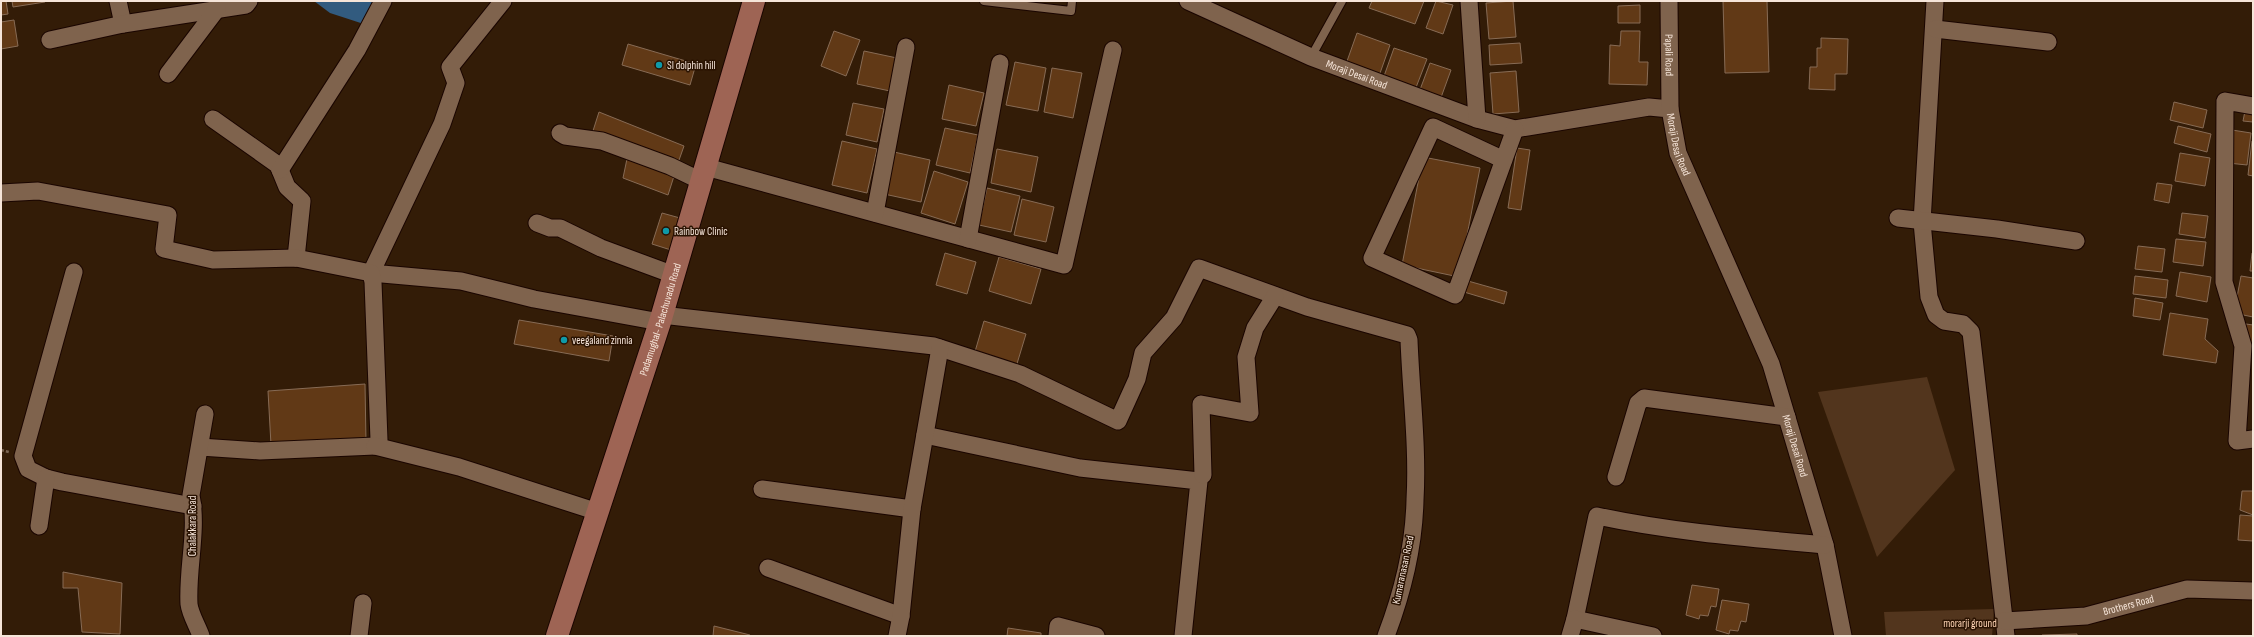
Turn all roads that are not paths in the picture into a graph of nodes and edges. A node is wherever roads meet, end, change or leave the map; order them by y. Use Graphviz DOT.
graph roads {
  1 [pos="118,1"];
  2 [pos="249,1"];
  3 [pos="383,1"];
  4 [pos="504,1"];
  5 [pos="754,1"];
  6 [pos="984,1"];
  7 [pos="1072,1"];
  8 [pos="1188,1"];
  9 [pos="1342,1"];
  10 [pos="1469,1"];
  11 [pos="1669,1"];
  12 [pos="1935,1"];
  13 [pos="217,9"];
  14 [pos="123,24"];
  15 [pos="1935,29"];
  16 [pos="50,40"];
  17 [pos="2048,42"];
  18 [pos="906,47"];
  19 [pos="1113,50"];
  20 [pos="1311,57"];
  21 [pos="1000,64"];
  22 [pos="168,74"];
  23 [pos="2253,106"];
  24 [pos="1670,109"];
  25 [pos="1477,119"];
  26 [pos="213,120"];
  27 [pos="1515,128"];
  28 [pos="560,132"];
  29 [pos="1504,160"];
  30 [pos="280,170"];
  31 [pos="704,174"];
  32 [pos="1,193"];
  33 [pos="875,213"];
  34 [pos="1898,218"];
  35 [pos="1922,222"];
  36 [pos="537,223"];
  37 [pos="968,239"];
  38 [pos="2076,241"];
  39 [pos="296,258"];
  40 [pos="74,272"];
  41 [pos="370,273"];
  42 [pos="674,275"];
  43 [pos="1275,296"];
  44 [pos="661,319"];
  45 [pos="940,348"];
  46 [pos="205,414"];
  47 [pos="1787,416"];
  48 [pos="925,435"];
  49 [pos="2253,439"];
  50 [pos="375,446"];
  51 [pos="200,448"];
  52 [pos="1203,475"];
  53 [pos="1616,477"];
  54 [pos="46,478"];
  55 [pos="762,489"];
  56 [pos="193,506"];
  57 [pos="912,509"];
  58 [pos="598,512"];
  59 [pos="39,526"];
  60 [pos="1825,545"];
  61 [pos="768,568"];
  62 [pos="2253,591"];
  63 [pos="363,603"];
  64 [pos="901,616"];
  65 [pos="1575,619"];
  66 [pos="2005,628"];
  67 [pos="201,636"];
  68 [pos="360,636"];
  69 [pos="557,636"];
  70 [pos="897,636"];
  71 [pos="1057,636"];
  72 [pos="1096,636"];
  73 [pos="1183,636"];
  74 [pos="1386,636"];
  75 [pos="1570,636"];
  76 [pos="1653,636"];
  77 [pos="1843,636"];
  1 -- 14 [label="street"];
  2 -- 13 [label="street"];
  3 -- 30 [label="street"];
  4 -- 41 [label="street"];
  5 -- 31 [label="main road, Padamughal- Palachuvadu Road"];
  6 -- 7 [label="lane"];
  8 -- 20 [label="street, Moraji Desai Road"];
  9 -- 20 [label="lane"];
  10 -- 25 [label="street"];
  11 -- 24 [label="street, Papali Road"];
  12 -- 15 [label="street"];
  13 -- 14 [label="street"];
  13 -- 22 [label="street"];
  14 -- 16 [label="street"];
  15 -- 17 [label="street"];
  15 -- 35 [label="street"];
  18 -- 33 [label="street"];
  19 -- 37 [label="street"];
  20 -- 25 [label="street, Moraji Desai Road"];
  21 -- 37 [label="street"];
  23 -- 49 [label="street"];
  24 -- 27 [label="street, Moraji Desai Road"];
  24 -- 47 [label="street, Moraji Desai Road"];
  25 -- 27 [label="street, Moraji Desai Road"];
  26 -- 30 [label="street"];
  27 -- 29 [label="street"];
  28 -- 31 [label="street"];
  29 -- 29 [label="street"];
  30 -- 39 [label="street"];
  31 -- 33 [label="street"];
  31 -- 42 [label="main road, Padamughal- Palachuvadu Road"];
  32 -- 39 [label="street"];
  33 -- 37 [label="street"];
  34 -- 35 [label="street"];
  35 -- 38 [label="street"];
  35 -- 66 [label="street"];
  36 -- 42 [label="street"];
  39 -- 41 [label="street"];
  40 -- 54 [label="street"];
  41 -- 44 [label="street"];
  41 -- 50 [label="street"];
  42 -- 44 [label="main road, Padamughal- Palachuvadu Road"];
  43 -- 45 [label="street"];
  43 -- 52 [label="street"];
  43 -- 74 [label="street, Kumaranasan Road"];
  44 -- 45 [label="street"];
  44 -- 58 [label="main road, Padamughal- Palachuvadu Road"];
  45 -- 48 [label="street"];
  46 -- 51 [label="street, Chalakkara Road"];
  47 -- 53 [label="street"];
  47 -- 60 [label="street, Moraji Desai Road"];
  48 -- 57 [label="street"];
  48 -- 73 [label="street"];
  50 -- 51 [label="street"];
  50 -- 58 [label="street"];
  51 -- 56 [label="street, Chalakkara Road"];
  54 -- 56 [label="street"];
  54 -- 59 [label="street"];
  55 -- 57 [label="street"];
  56 -- 67 [label="street, Chalakkara Road"];
  57 -- 64 [label="street"];
  58 -- 69 [label="main road, Padamughal- Palachuvadu Road"];
  60 -- 65 [label="street"];
  60 -- 77 [label="street, Moraji Desai Road"];
  61 -- 64 [label="street"];
  62 -- 66 [label="street, Brothers Road"];
  63 -- 68 [label="street"];
  64 -- 70 [label="street"];
  65 -- 75 [label="street"];
  65 -- 76 [label="street"];
  71 -- 72 [label="street"];
}
